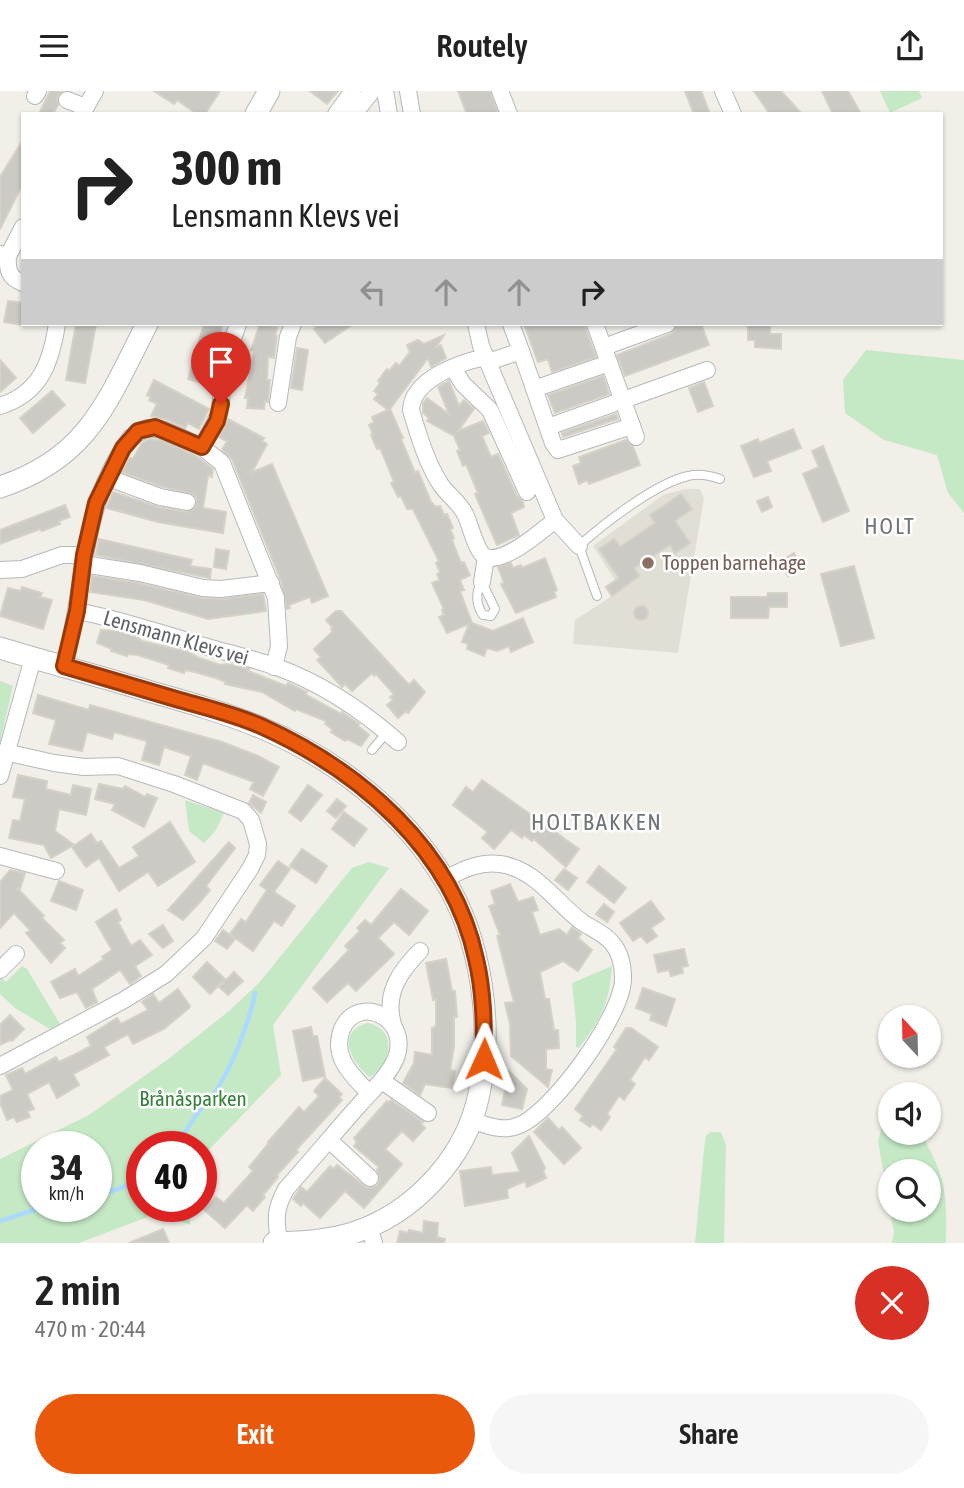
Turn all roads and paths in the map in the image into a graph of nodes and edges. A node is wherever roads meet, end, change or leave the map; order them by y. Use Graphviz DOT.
graph roads {
  1 [pos="95,91"];
  2 [pos="269,91"];
  3 [pos="353,91"];
  4 [pos="372,91"];
  5 [pos="386,91"];
  6 [pos="408,91"];
  7 [pos="500,91"];
  8 [pos="723,91"];
  9 [pos="66,100"];
  10 [pos="83,111"];
  11 [pos="257,112"];
  12 [pos="337,112"];
  13 [pos="356,112"];
  14 [pos="389,112"];
  15 [pos="412,112"];
  16 [pos="508,112"];
  17 [pos="732,112"];
  18 [pos="21,230"];
  19 [pos="4,255"];
  20 [pos="21,282"];
  21 [pos="57,326"];
  22 [pos="146,326"];
  23 [pos="237,326"];
  24 [pos="292,326"];
  25 [pos="477,326"];
  26 [pos="512,326"];
  27 [pos="597,326"];
  28 [pos="663,326"];
  29 [pos="521,351"];
  30 [pos="606,355"];
  31 [pos="487,360"];
  32 [pos="453,368"];
  33 [pos="707,370"];
  34 [pos="534,389"];
  35 [pos="623,401"];
  36 [pos="278,403"];
  37 [pos="0,406"];
  38 [pos="548,427"];
  39 [pos="202,447"];
  40 [pos="109,478"];
  41 [pos="720,479"];
  42 [pos="0,487"];
  43 [pos="527,492"];
  44 [pos="187,502"];
  45 [pos="555,520"];
  46 [pos="579,546"];
  47 [pos="486,557"];
  48 [pos="84,559"];
  49 [pos="0,571"];
  50 [pos="482,582"];
  51 [pos="271,583"];
  52 [pos="597,596"];
  53 [pos="77,611"];
  54 [pos="0,648"];
  55 [pos="33,657"];
  56 [pos="64,666"];
  57 [pos="274,667"];
  58 [pos="392,737"];
  59 [pos="372,750"];
  60 [pos="5,752"];
  61 [pos="0,776"];
  62 [pos="0,856"];
  63 [pos="55,870"];
  64 [pos="445,879"];
  65 [pos="420,951"];
  66 [pos="16,954"];
  67 [pos="0,970"];
  68 [pos="393,1024"];
  69 [pos="0,1066"];
  70 [pos="382,1081"];
  71 [pos="369,1093"];
  72 [pos="428,1113"];
  73 [pos="471,1120"];
  74 [pos="329,1140"];
  75 [pos="370,1178"];
  76 [pos="371,1235"];
  77 [pos="276,1243"];
  1 -- 10 [label="street"];
  2 -- 11 [label="street"];
  3 -- 12 [label="street"];
  4 -- 13 [label="street"];
  5 -- 14 [label="street"];
  6 -- 15 [label="street"];
  7 -- 16 [label="street"];
  8 -- 17 [label="street"];
  9 -- 10 [label="street"];
  18 -- 19 [label="street"];
  19 -- 20 [label="street"];
  21 -- 37 [label="street"];
  22 -- 42 [label="street"];
  23 -- 39 [label="street"];
  24 -- 36 [label="street"];
  25 -- 31 [label="street"];
  26 -- 29 [label="street"];
  27 -- 30 [label="street"];
  28 -- 30 [label="street"];
  29 -- 31 [label="street"];
  29 -- 34 [label="street"];
  30 -- 34 [label="street"];
  30 -- 35 [label="street"];
  31 -- 32 [label="street"];
  31 -- 45 [label="street"];
  32 -- 43 [label="street"];
  32 -- 47 [label="street"];
  33 -- 35 [label="street"];
  34 -- 38 [label="street"];
  35 -- 38 [label="street"];
  35 -- 38 [label="street"];
  39 -- 40 [label="street, Lensmann Klevs vei"];
  39 -- 51 [label="street, Lensmann Klevs vei"];
  40 -- 44 [label="street"];
  40 -- 48 [label="street, Lensmann Klevs vei"];
  41 -- 46 [label="lane"];
  45 -- 46 [label="street"];
  45 -- 47 [label="street"];
  46 -- 52 [label="lane"];
  47 -- 50 [label="street"];
  48 -- 49 [label="street"];
  48 -- 51 [label="street"];
  48 -- 53 [label="street, Lensmann Klevs vei"];
  51 -- 57 [label="street, Lensmann Klevs vei"];
  53 -- 56 [label="street, Lensmann Klevs vei"];
  53 -- 57 [label="street, Lensmann Klevs vei"];
  54 -- 55 [label="street"];
  55 -- 56 [label="street"];
  55 -- 60 [label="street"];
  56 -- 64 [label="street"];
  57 -- 58 [label="street, Lensmann Klevs vei"];
  58 -- 59 [label="lane"];
  60 -- 61 [label="street"];
  60 -- 69 [label="street"];
  62 -- 63 [label="street"];
  64 -- 73 [label="street"];
  64 -- 73 [label="street"];
  65 -- 68 [label="street"];
  66 -- 67 [label="street"];
  68 -- 70 [label="street"];
  68 -- 71 [label="street"];
  70 -- 71 [label="street"];
  70 -- 72 [label="street"];
  71 -- 74 [label="street"];
  73 -- 76 [label="street"];
  74 -- 75 [label="street"];
  74 -- 77 [label="street"];
  76 -- 77 [label="street"];
}
